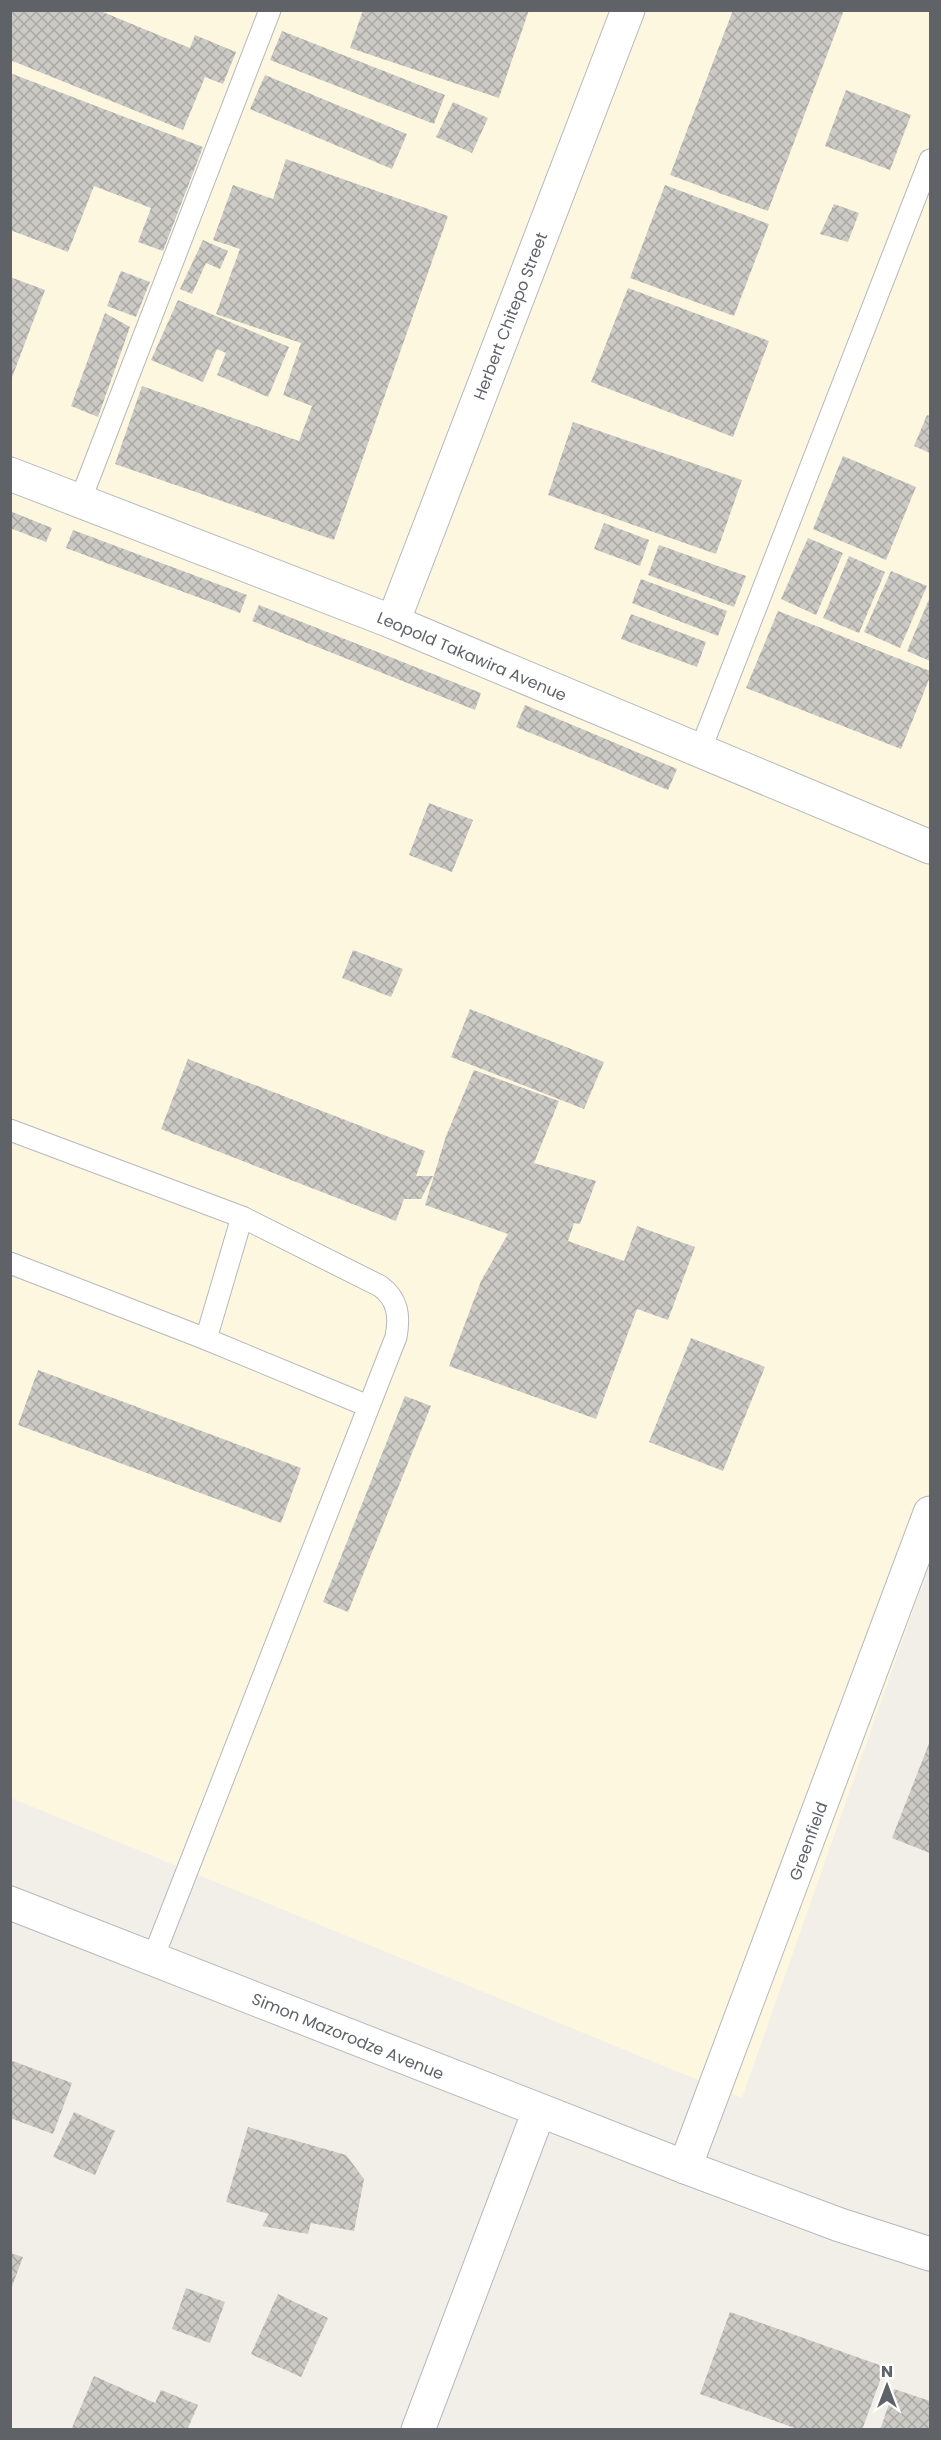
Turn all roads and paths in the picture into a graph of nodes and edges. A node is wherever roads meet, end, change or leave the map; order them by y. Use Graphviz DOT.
graph roads {
  1 [pos="270,10"];
  2 [pos="628,10"];
  3 [pos="930,160"];
  4 [pos="10,474"];
  5 [pos="80,501"];
  6 [pos="393,622"];
  7 [pos="700,751"];
  8 [pos="930,847"];
  9 [pos="10,1130"];
  10 [pos="242,1217"];
  11 [pos="10,1263"];
  12 [pos="206,1339"];
  13 [pos="368,1406"];
  14 [pos="930,1513"];
  15 [pos="10,1903"];
  16 [pos="153,1958"];
  17 [pos="539,2111"];
  18 [pos="685,2167"];
  19 [pos="930,2254"];
  20 [pos="418,2430"];
  1 -- 5 [label="lane"];
  2 -- 6 [label="street, Herbert Chitepo Street"];
  3 -- 7 [label="lane"];
  4 -- 5 [label="street, Leopold Takawira Avenue"];
  5 -- 6 [label="street, Leopold Takawira Avenue"];
  6 -- 7 [label="street, Leopold Takawira Avenue"];
  7 -- 8 [label="street, Leopold Takawira Avenue"];
  9 -- 10 [label="lane"];
  10 -- 12 [label="lane"];
  10 -- 13 [label="lane"];
  11 -- 12 [label="lane"];
  12 -- 13 [label="lane"];
  13 -- 16 [label="lane"];
  14 -- 18 [label="street, Greenfield"];
  15 -- 16 [label="street, Simon Mazorodze Avenue"];
  16 -- 17 [label="street, Simon Mazorodze Avenue"];
  17 -- 18 [label="street, Simon Mazorodze Avenue"];
  17 -- 20 [label="street"];
  18 -- 19 [label="street, Simon Mazorodze Avenue"];
}
